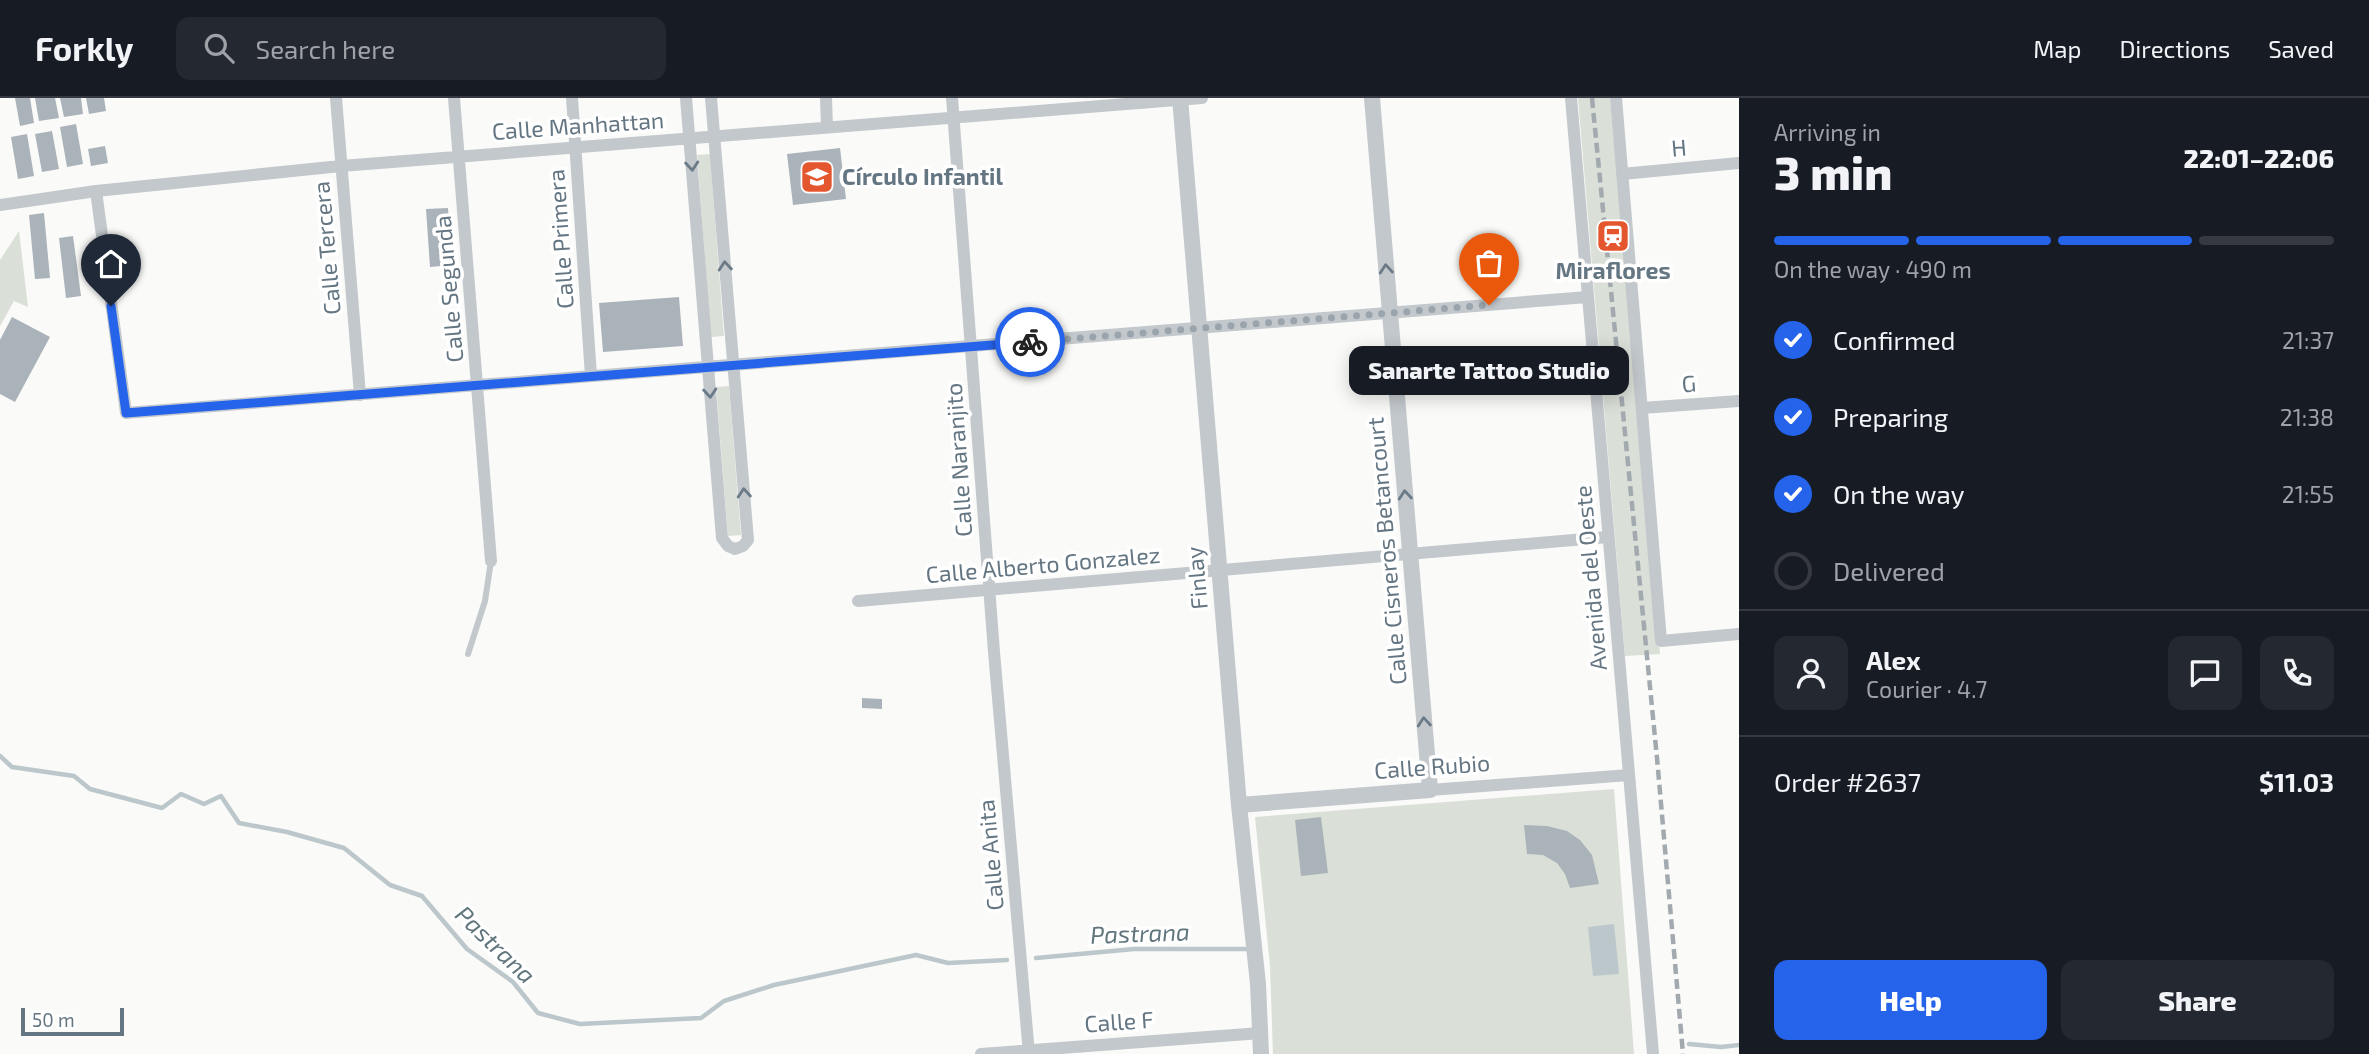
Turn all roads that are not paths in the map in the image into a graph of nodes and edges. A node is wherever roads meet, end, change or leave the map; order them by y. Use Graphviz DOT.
graph roads {
  1 [pos="335,98"];
  2 [pos="454,98"];
  3 [pos="572,98"];
  4 [pos="686,98"];
  5 [pos="711,98"];
  6 [pos="826,98"];
  7 [pos="952,98"];
  8 [pos="1202,98"];
  9 [pos="1372,98"];
  10 [pos="1571,98"];
  11 [pos="1616,98"];
  12 [pos="1180,99"];
  13 [pos="953,117"];
  14 [pos="827,128"];
  15 [pos="714,136"];
  16 [pos="689,139"];
  17 [pos="576,147"];
  18 [pos="459,156"];
  19 [pos="1739,163"];
  20 [pos="341,166"];
  21 [pos="1622,174"];
  22 [pos="96,191"];
  23 [pos="0,205"];
  24 [pos="1588,297"];
  25 [pos="1390,313"];
  26 [pos="1199,328"];
  27 [pos="971,346"];
  28 [pos="733,365"];
  29 [pos="708,367"];
  30 [pos="591,376"];
  31 [pos="478,385"];
  32 [pos="360,395"];
  33 [pos="1739,401"];
  34 [pos="1642,408"];
  35 [pos="1608,537"];
  36 [pos="1410,554"];
  37 [pos="491,561"];
  38 [pos="1219,570"];
  39 [pos="990,590"];
  40 [pos="858,601"];
  41 [pos="1739,634"];
  42 [pos="994,652"];
  43 [pos="468,654"];
  44 [pos="1629,775"];
  45 [pos="1430,790"];
  46 [pos="1239,805"];
  47 [pos="1261,1033"];
  48 [pos="1028,1052"];
  49 [pos="981,1054"];
  50 [pos="1261,1054"];
  51 [pos="1653,1054"];
  1 -- 20 [label="street, Calle Tercera"];
  2 -- 18 [label="street, Calle Segunda"];
  3 -- 17 [label="street, Calle Primera"];
  4 -- 16 [label="street"];
  5 -- 15 [label="street"];
  6 -- 14 [label="street"];
  7 -- 13 [label="street, Calle Naranjito"];
  8 -- 12 [label="street, Calle Manhattan"];
  25 -- 9 [label="street, Calle Cisneros Betancourt, one-way"];
  10 -- 24 [label="street, Avenida del Oeste"];
  11 -- 21 [label="street"];
  12 -- 13 [label="street, Calle Manhattan"];
  12 -- 26 [label="street, Finlay"];
  13 -- 14 [label="street, Calle Manhattan"];
  13 -- 27 [label="street, Calle Naranjito"];
  14 -- 15 [label="street, Calle Manhattan"];
  15 -- 16 [label="street, Calle Manhattan"];
  28 -- 15 [label="street, one-way"];
  16 -- 17 [label="street, Calle Manhattan"];
  16 -- 29 [label="street, one-way"];
  17 -- 18 [label="street, Calle Manhattan"];
  17 -- 30 [label="street, Calle Primera"];
  18 -- 20 [label="street, Calle Manhattan"];
  18 -- 31 [label="street, Calle Segunda"];
  19 -- 21 [label="street, H"];
  20 -- 22 [label="street, Calle Manhattan"];
  20 -- 32 [label="street, Calle Tercera"];
  21 -- 34 [label="street"];
  22 -- 23 [label="street, Calle Manhattan"];
  22 -- 32 [label="street"];
  24 -- 25 [label="street"];
  24 -- 35 [label="street, Avenida del Oeste"];
  25 -- 26 [label="street"];
  36 -- 25 [label="street, Calle Cisneros Betancourt, one-way"];
  26 -- 27 [label="street"];
  26 -- 38 [label="street, Finlay"];
  27 -- 28 [label="street"];
  27 -- 39 [label="street, Calle Naranjito"];
  28 -- 29 [label="street"];
  29 -- 28 [label="street, one-way"];
  29 -- 30 [label="street"];
  30 -- 31 [label="street"];
  31 -- 32 [label="street"];
  31 -- 37 [label="street, Calle Segunda"];
  33 -- 34 [label="street, G"];
  34 -- 41 [label="street"];
  35 -- 36 [label="street, Calle Alberto Gonzalez"];
  35 -- 44 [label="street, Avenida del Oeste"];
  36 -- 38 [label="street, Calle Alberto Gonzalez"];
  45 -- 36 [label="street, Calle Cisneros Betancourt, one-way"];
  37 -- 43 [label="lane"];
  38 -- 39 [label="street, Calle Alberto Gonzalez"];
  38 -- 46 [label="street, Finlay"];
  39 -- 40 [label="street, Calle Alberto Gonzalez"];
  39 -- 42 [label="street, Calle Naranjito"];
  42 -- 48 [label="street, Calle Anita"];
  44 -- 45 [label="street, Calle Rubio"];
  44 -- 51 [label="street, Avenida del Oeste"];
  45 -- 46 [label="street, Calle Rubio"];
  46 -- 47 [label="street, Finlay"];
  47 -- 48 [label="street, Calle F"];
  47 -- 50 [label="street, Finlay"];
  48 -- 49 [label="street, Calle F"];
}
